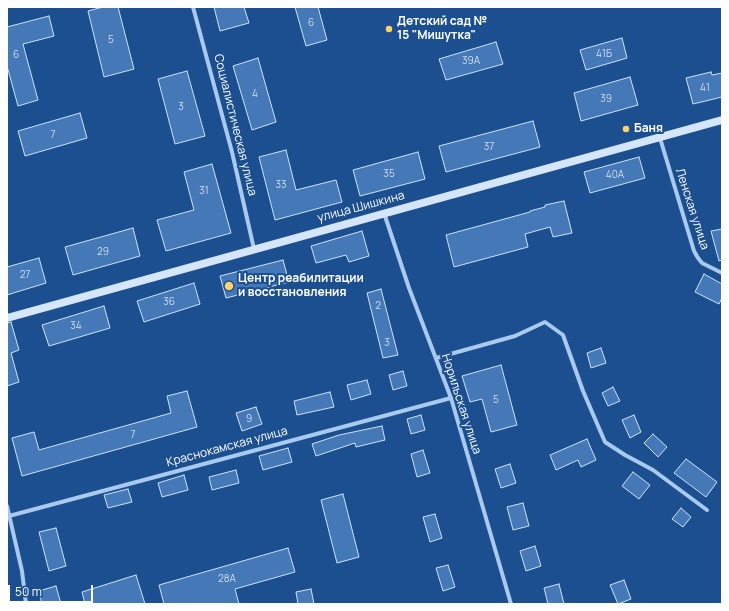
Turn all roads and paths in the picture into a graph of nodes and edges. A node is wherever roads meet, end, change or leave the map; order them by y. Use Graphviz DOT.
graph roads {
  1 [pos="194,7"];
  2 [pos="722,120"];
  3 [pos="660,138"];
  4 [pos="384,213"];
  5 [pos="254,249"];
  6 [pos="721,271"];
  7 [pos="7,318"];
  8 [pos="436,358"];
  9 [pos="451,398"];
  10 [pos="7,506"];
  11 [pos="707,510"];
  12 [pos="9,516"];
  13 [pos="26,604"];
  14 [pos="510,604"];
  1 -- 5 [label="street, Социалистическая улица"];
  2 -- 3 [label="main road, улица Шишкина"];
  3 -- 4 [label="main road, улица Шишкина"];
  3 -- 6 [label="street, Ленская улица"];
  4 -- 5 [label="main road, улица Шишкина"];
  4 -- 8 [label="street, Норильская улица"];
  5 -- 7 [label="main road, улица Шишкина"];
  8 -- 9 [label="street, Норильская улица"];
  8 -- 11 [label="street"];
  9 -- 12 [label="street, Краснокамская улица"];
  9 -- 14 [label="street, Норильская улица"];
  10 -- 12 [label="street"];
  12 -- 13 [label="street"];
}
